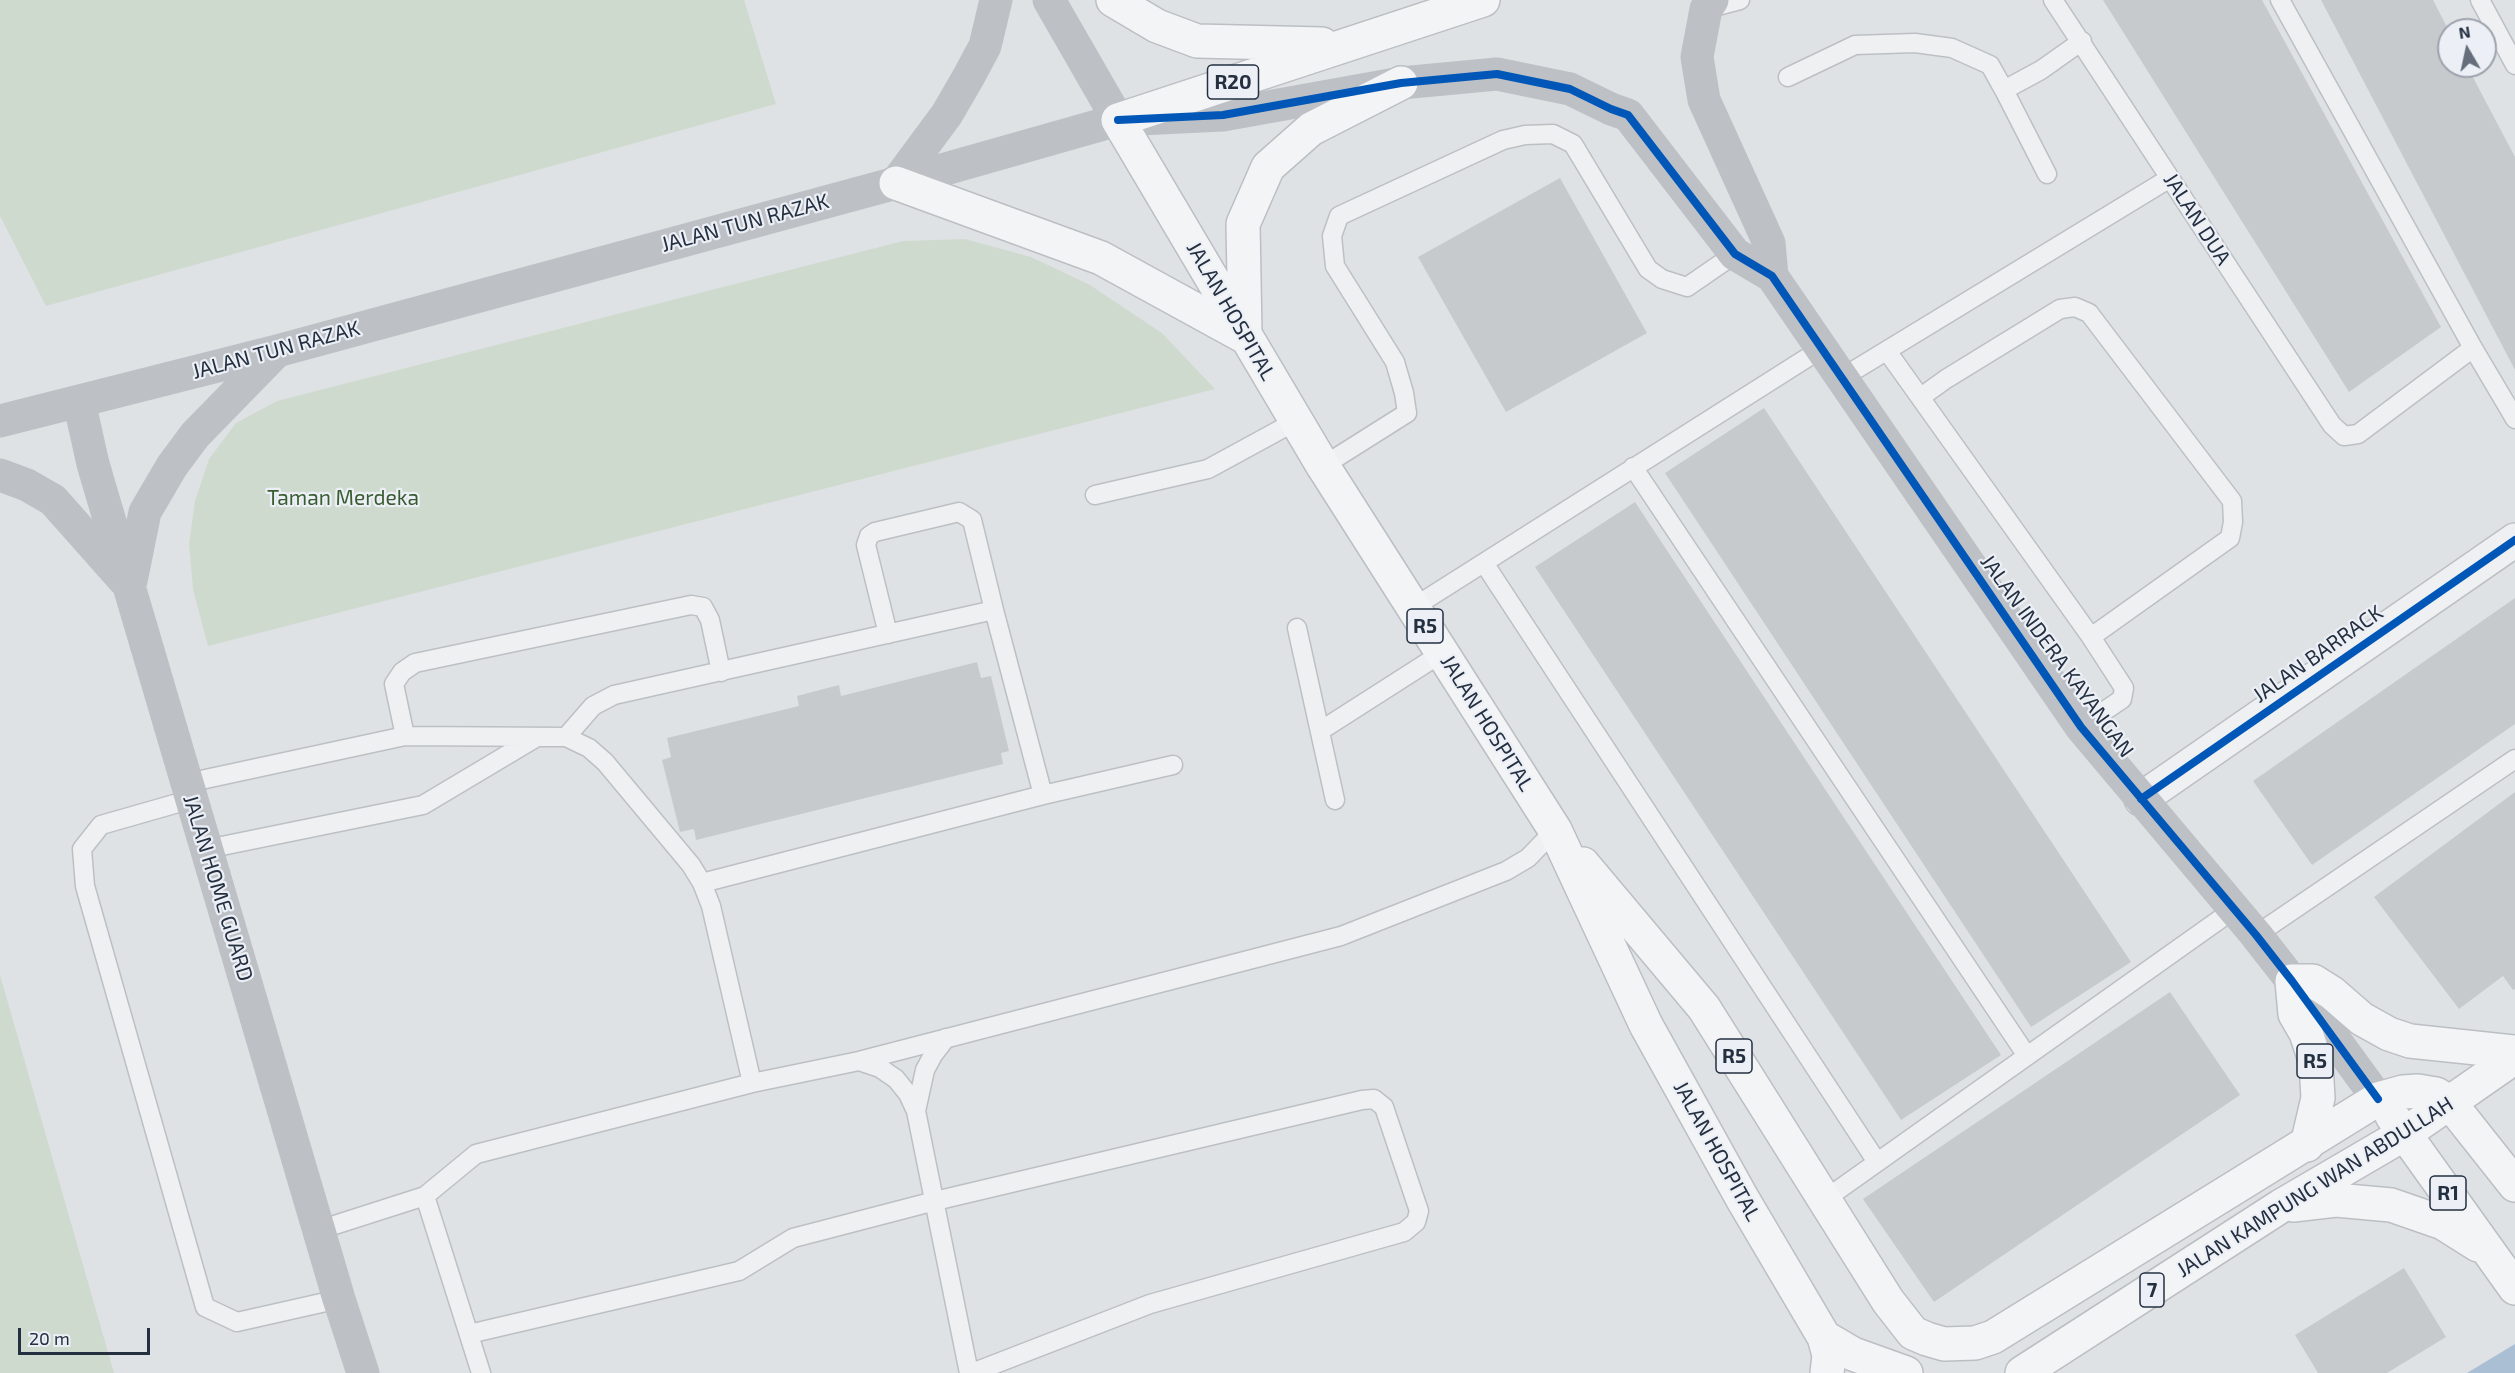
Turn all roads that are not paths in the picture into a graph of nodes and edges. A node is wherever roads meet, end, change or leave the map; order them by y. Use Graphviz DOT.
graph roads {
  1 [pos="996,0"];
  2 [pos="1049,0"];
  3 [pos="1113,0"];
  4 [pos="1483,0"];
  5 [pos="1740,0"];
  6 [pos="2053,0"];
  7 [pos="2280,0"];
  8 [pos="2480,0"];
  9 [pos="1709,4"];
  10 [pos="2082,41"];
  11 [pos="1348,45"];
  12 [pos="2515,65"];
  13 [pos="1788,77"];
  14 [pos="1401,83"];
  15 [pos="2004,90"];
  16 [pos="1118,120"];
  17 [pos="2047,174"];
  18 [pos="2170,178"];
  19 [pos="896,183"];
  20 [pos="1735,254"];
  21 [pos="1772,276"];
  22 [pos="1245,337"];
  23 [pos="2473,348"];
  24 [pos="1821,349"];
  25 [pos="277,351"];
  26 [pos="1887,351"];
  27 [pos="1840,379"];
  28 [pos="1921,397"];
  29 [pos="79,401"];
  30 [pos="2515,419"];
  31 [pos="0,421"];
  32 [pos="1296,421"];
  33 [pos="1323,466"];
  34 [pos="1633,467"];
  35 [pos="0,475"];
  36 [pos="1095,495"];
  37 [pos="2515,540"];
  38 [pos="1484,563"];
  39 [pos="130,585"];
  40 [pos="1414,608"];
  41 [pos="994,610"];
  42 [pos="1297,628"];
  43 [pos="888,634"];
  44 [pos="2091,637"];
  45 [pos="1442,653"];
  46 [pos="721,672"];
  47 [pos="2081,727"];
  48 [pos="1320,731"];
  49 [pos="405,736"];
  50 [pos="539,736"];
  51 [pos="566,737"];
  52 [pos="2515,759"];
  53 [pos="1173,765"];
  54 [pos="190,791"];
  55 [pos="1043,795"];
  56 [pos="2141,799"];
  57 [pos="1335,800"];
  58 [pos="1555,830"];
  59 [pos="207,849"];
  60 [pos="702,883"];
  61 [pos="2233,910"];
  62 [pos="2256,934"];
  63 [pos="2292,981"];
  64 [pos="946,1038"];
  65 [pos="2515,1052"];
  66 [pos="2027,1056"];
  67 [pos="2515,1057"];
  68 [pos="859,1061"];
  69 [pos="752,1083"];
  70 [pos="2378,1099"];
  71 [pos="2450,1103"];
  72 [pos="916,1111"];
  73 [pos="2406,1133"];
  74 [pos="2307,1144"];
  75 [pos="1877,1162"];
  76 [pos="2515,1185"];
  77 [pos="425,1196"];
  78 [pos="1824,1200"];
  79 [pos="935,1201"];
  80 [pos="2281,1206"];
  81 [pos="319,1230"];
  82 [pos="2489,1252"];
  83 [pos="2514,1286"];
  84 [pos="339,1299"];
  85 [pos="1888,1301"];
  86 [pos="469,1334"];
  87 [pos="1824,1337"];
  88 [pos="1898,1372"];
  89 [pos="363,1373"];
  90 [pos="481,1373"];
  91 [pos="970,1373"];
  92 [pos="1827,1373"];
  93 [pos="2022,1373"];
  1 -- 19 [label="main road"];
  2 -- 16 [label="main road, JALAN HOSPITAL / R5"];
  3 -- 11 [label="main road"];
  4 -- 11 [label="main road, JALAN TUN RAZAK"];
  5 -- 9 [label="lane"];
  6 -- 10 [label="lane, JALAN DUA"];
  7 -- 23 [label="lane"];
  8 -- 12 [label="lane"];
  9 -- 21 [label="main road"];
  10 -- 15 [label="lane"];
  10 -- 18 [label="lane, JALAN DUA"];
  11 -- 16 [label="main road, JALAN TUN RAZAK / R20"];
  13 -- 15 [label="lane"];
  14 -- 16 [label="main road"];
  14 -- 20 [label="main road"];
  14 -- 22 [label="main road"];
  15 -- 17 [label="lane"];
  16 -- 19 [label="main road, JALAN TUN RAZAK"];
  16 -- 22 [label="main road, JALAN HOSPITAL / R5"];
  18 -- 23 [label="lane, JALAN DUA"];
  18 -- 26 [label="lane"];
  19 -- 22 [label="main road"];
  19 -- 25 [label="main road, JALAN TUN RAZAK"];
  20 -- 21 [label="main road"];
  20 -- 33 [label="lane"];
  21 -- 24 [label="main road, JALAN INDERA KAYANGAN"];
  22 -- 32 [label="main road, JALAN HOSPITAL / R5"];
  23 -- 30 [label="lane"];
  24 -- 27 [label="main road, JALAN INDERA KAYANGAN"];
  24 -- 34 [label="lane"];
  25 -- 29 [label="main road, JALAN TUN RAZAK"];
  25 -- 39 [label="main road"];
  26 -- 27 [label="lane"];
  26 -- 28 [label="lane"];
  27 -- 47 [label="main road, JALAN INDERA KAYANGAN"];
  28 -- 44 [label="lane"];
  28 -- 44 [label="lane"];
  29 -- 31 [label="main road, JALAN TUN RAZAK"];
  29 -- 39 [label="main road, JALAN HOME GUARD"];
  32 -- 33 [label="main road, JALAN HOSPITAL / R5"];
  32 -- 36 [label="lane"];
  33 -- 40 [label="main road, JALAN HOSPITAL / R5"];
  34 -- 38 [label="lane"];
  34 -- 66 [label="lane"];
  35 -- 39 [label="main road"];
  37 -- 56 [label="street, JALAN BARRACK"];
  38 -- 40 [label="lane"];
  38 -- 75 [label="lane"];
  39 -- 54 [label="main road, JALAN HOME GUARD"];
  40 -- 45 [label="main road, JALAN HOSPITAL / R5"];
  41 -- 43 [label="lane"];
  41 -- 43 [label="lane"];
  41 -- 55 [label="lane"];
  42 -- 48 [label="lane"];
  43 -- 46 [label="lane"];
  44 -- 47 [label="lane"];
  45 -- 48 [label="lane"];
  45 -- 58 [label="main road, JALAN HOSPITAL / R5"];
  46 -- 49 [label="lane"];
  46 -- 51 [label="lane"];
  47 -- 56 [label="main road, JALAN INDERA KAYANGAN"];
  48 -- 57 [label="lane"];
  49 -- 50 [label="lane"];
  49 -- 54 [label="lane"];
  50 -- 51 [label="lane"];
  50 -- 59 [label="lane"];
  51 -- 60 [label="lane"];
  52 -- 62 [label="lane"];
  53 -- 55 [label="lane"];
  54 -- 59 [label="main road, JALAN HOME GUARD"];
  54 -- 84 [label="lane"];
  55 -- 60 [label="lane"];
  56 -- 61 [label="main road, JALAN INDERA KAYANGAN"];
  58 -- 64 [label="lane"];
  58 -- 78 [label="main road, R5"];
  58 -- 87 [label="main road, JALAN HOSPITAL / R5"];
  59 -- 81 [label="main road, JALAN HOME GUARD"];
  60 -- 69 [label="lane"];
  61 -- 62 [label="main road, JALAN INDERA KAYANGAN"];
  61 -- 66 [label="lane"];
  62 -- 63 [label="main road, JALAN INDERA KAYANGAN"];
  63 -- 65 [label="main road"];
  63 -- 70 [label="main road, JALAN INDERA KAYANGAN"];
  63 -- 74 [label="main road, R5"];
  64 -- 68 [label="lane"];
  64 -- 72 [label="lane"];
  66 -- 75 [label="lane"];
  67 -- 71 [label="main road, JALAN KAMPUNG WAN ABDULLAH / 7"];
  68 -- 69 [label="lane"];
  68 -- 72 [label="lane"];
  69 -- 77 [label="lane"];
  70 -- 71 [label="main road"];
  70 -- 73 [label="main road"];
  70 -- 74 [label="main road"];
  71 -- 73 [label="main road, JALAN KAMPUNG WAN ABDULLAH / 7"];
  71 -- 76 [label="main road"];
  72 -- 79 [label="lane"];
  73 -- 80 [label="main road, JALAN KAMPUNG WAN ABDULLAH / 7"];
  73 -- 82 [label="main road, R1"];
  74 -- 85 [label="main road, R5"];
  75 -- 78 [label="lane"];
  77 -- 81 [label="lane"];
  77 -- 86 [label="lane"];
  78 -- 85 [label="main road, R5"];
  79 -- 86 [label="lane"];
  79 -- 91 [label="lane"];
  79 -- 91 [label="lane"];
  80 -- 82 [label="main road"];
  80 -- 93 [label="main road, JALAN KAMPUNG WAN ABDULLAH / 7"];
  81 -- 84 [label="main road, JALAN HOME GUARD"];
  82 -- 83 [label="main road, R1"];
  84 -- 89 [label="main road, JALAN HOME GUARD"];
  85 -- 88 [label="main road"];
  86 -- 90 [label="lane"];
  87 -- 88 [label="main road"];
  87 -- 92 [label="main road, JALAN HOSPITAL / R5"];
}
